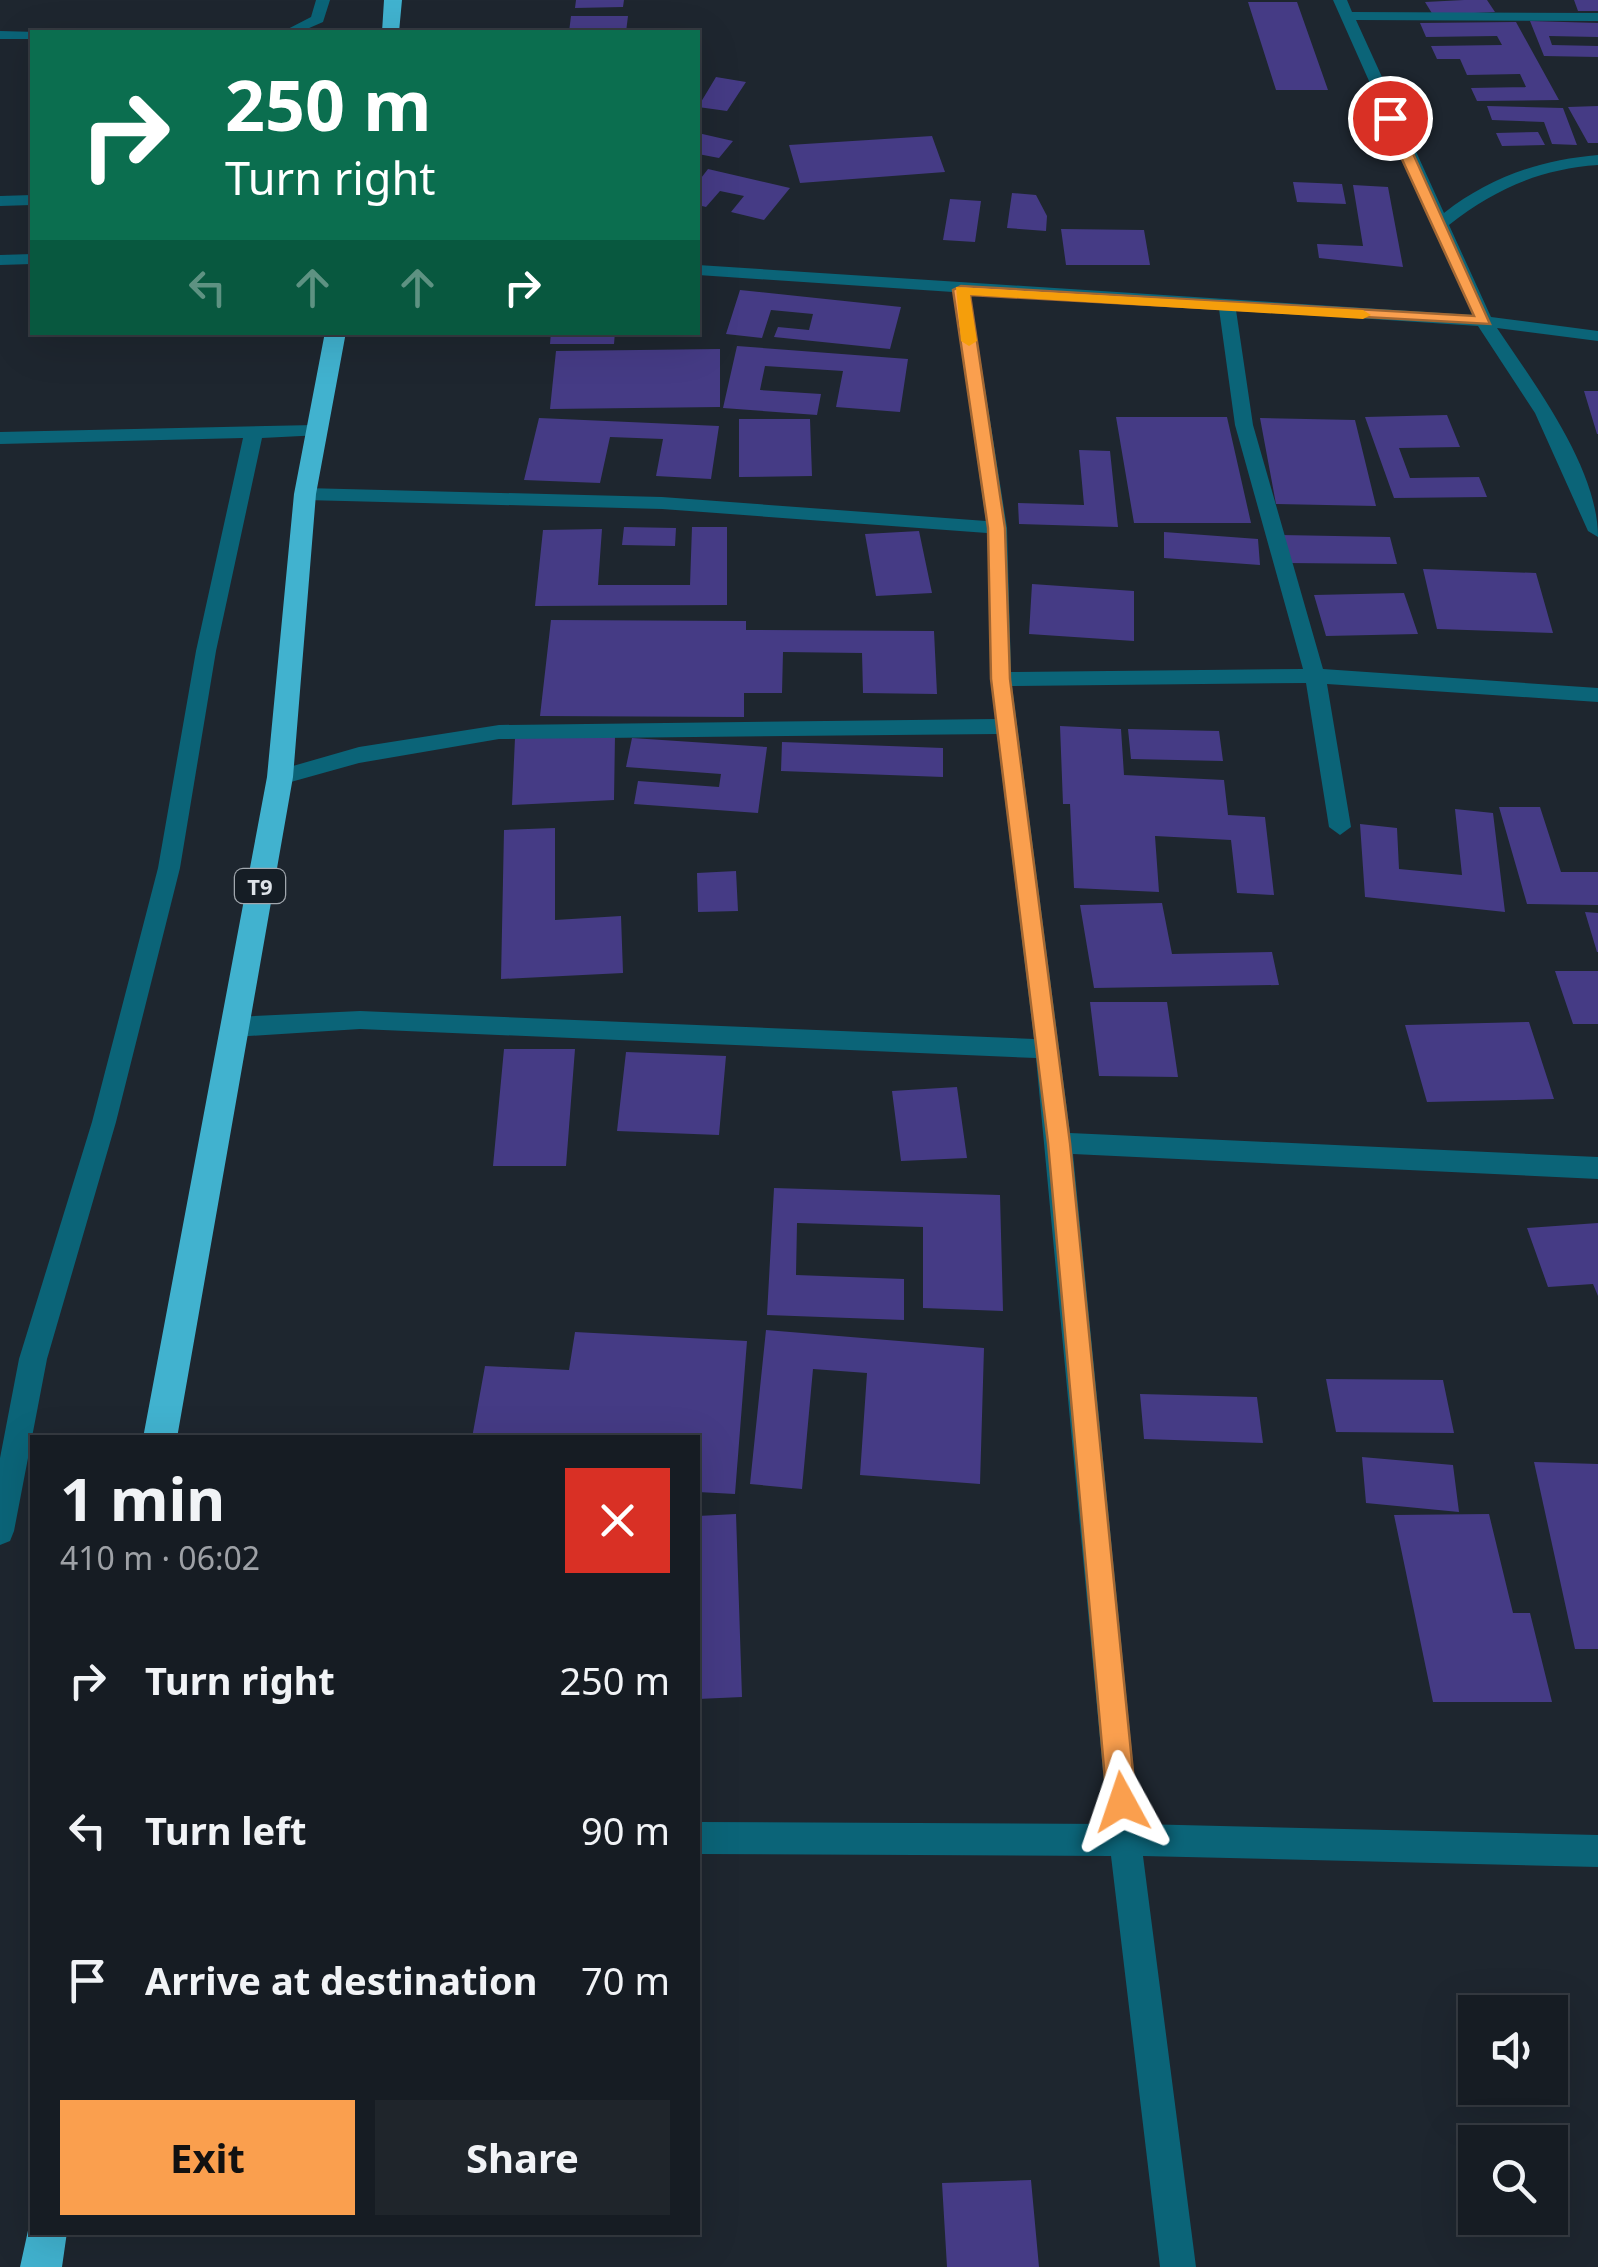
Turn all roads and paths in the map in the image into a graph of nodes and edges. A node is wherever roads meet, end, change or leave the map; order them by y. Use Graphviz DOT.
graph roads {
  1 [pos="323,0"];
  2 [pos="393,0"];
  3 [pos="1343,8"];
  4 [pos="1598,16"];
  5 [pos="293,30"];
  6 [pos="390,30"];
  7 [pos="0,35"];
  8 [pos="30,35"];
  9 [pos="1598,160"];
  10 [pos="30,200"];
  11 [pos="0,201"];
  12 [pos="1438,226"];
  13 [pos="30,259"];
  14 [pos="0,260"];
  15 [pos="700,270"];
  16 [pos="961,290"];
  17 [pos="1227,308"];
  18 [pos="1484,321"];
  19 [pos="335,335"];
  20 [pos="1598,336"];
  21 [pos="315,431"];
  22 [pos="254,432"];
  23 [pos="0,438"];
  24 [pos="305,494"];
  25 [pos="996,528"];
  26 [pos="1598,531"];
  27 [pos="1315,676"];
  28 [pos="1000,679"];
  29 [pos="1598,694"];
  30 [pos="1007,726"];
  31 [pos="280,777"];
  32 [pos="1340,827"];
  33 [pos="234,1027"];
  34 [pos="1047,1049"];
  35 [pos="1059,1143"];
  36 [pos="1598,1168"];
  37 [pos="161,1435"];
  38 [pos="0,1531"];
  39 [pos="700,1838"];
  40 [pos="1125,1840"];
  41 [pos="1598,1851"];
  42 [pos="46,2235"];
  43 [pos="41,2267"];
  44 [pos="1178,2267"];
  1 -- 5 [label="street"];
  2 -- 6 [label="highway"];
  3 -- 4 [label="street"];
  3 -- 12 [label="street"];
  7 -- 8 [label="street"];
  9 -- 12 [label="street"];
  10 -- 11 [label="street"];
  12 -- 18 [label="street"];
  13 -- 14 [label="street"];
  15 -- 16 [label="street"];
  16 -- 17 [label="street"];
  16 -- 25 [label="street"];
  17 -- 18 [label="street"];
  17 -- 27 [label="street"];
  18 -- 20 [label="street"];
  18 -- 26 [label="street"];
  19 -- 21 [label="highway, T9"];
  21 -- 22 [label="street"];
  21 -- 24 [label="highway, T9"];
  22 -- 23 [label="street"];
  22 -- 38 [label="street"];
  24 -- 25 [label="street"];
  24 -- 31 [label="highway, T9"];
  25 -- 28 [label="street"];
  27 -- 28 [label="street"];
  27 -- 29 [label="street"];
  27 -- 32 [label="street"];
  28 -- 30 [label="street"];
  30 -- 31 [label="street"];
  30 -- 34 [label="street"];
  31 -- 33 [label="highway, T9"];
  33 -- 34 [label="street"];
  33 -- 37 [label="highway, T9"];
  34 -- 35 [label="street"];
  35 -- 36 [label="street"];
  35 -- 40 [label="street"];
  39 -- 40 [label="street"];
  40 -- 41 [label="street"];
  40 -- 44 [label="street"];
  42 -- 43 [label="highway"];
}
